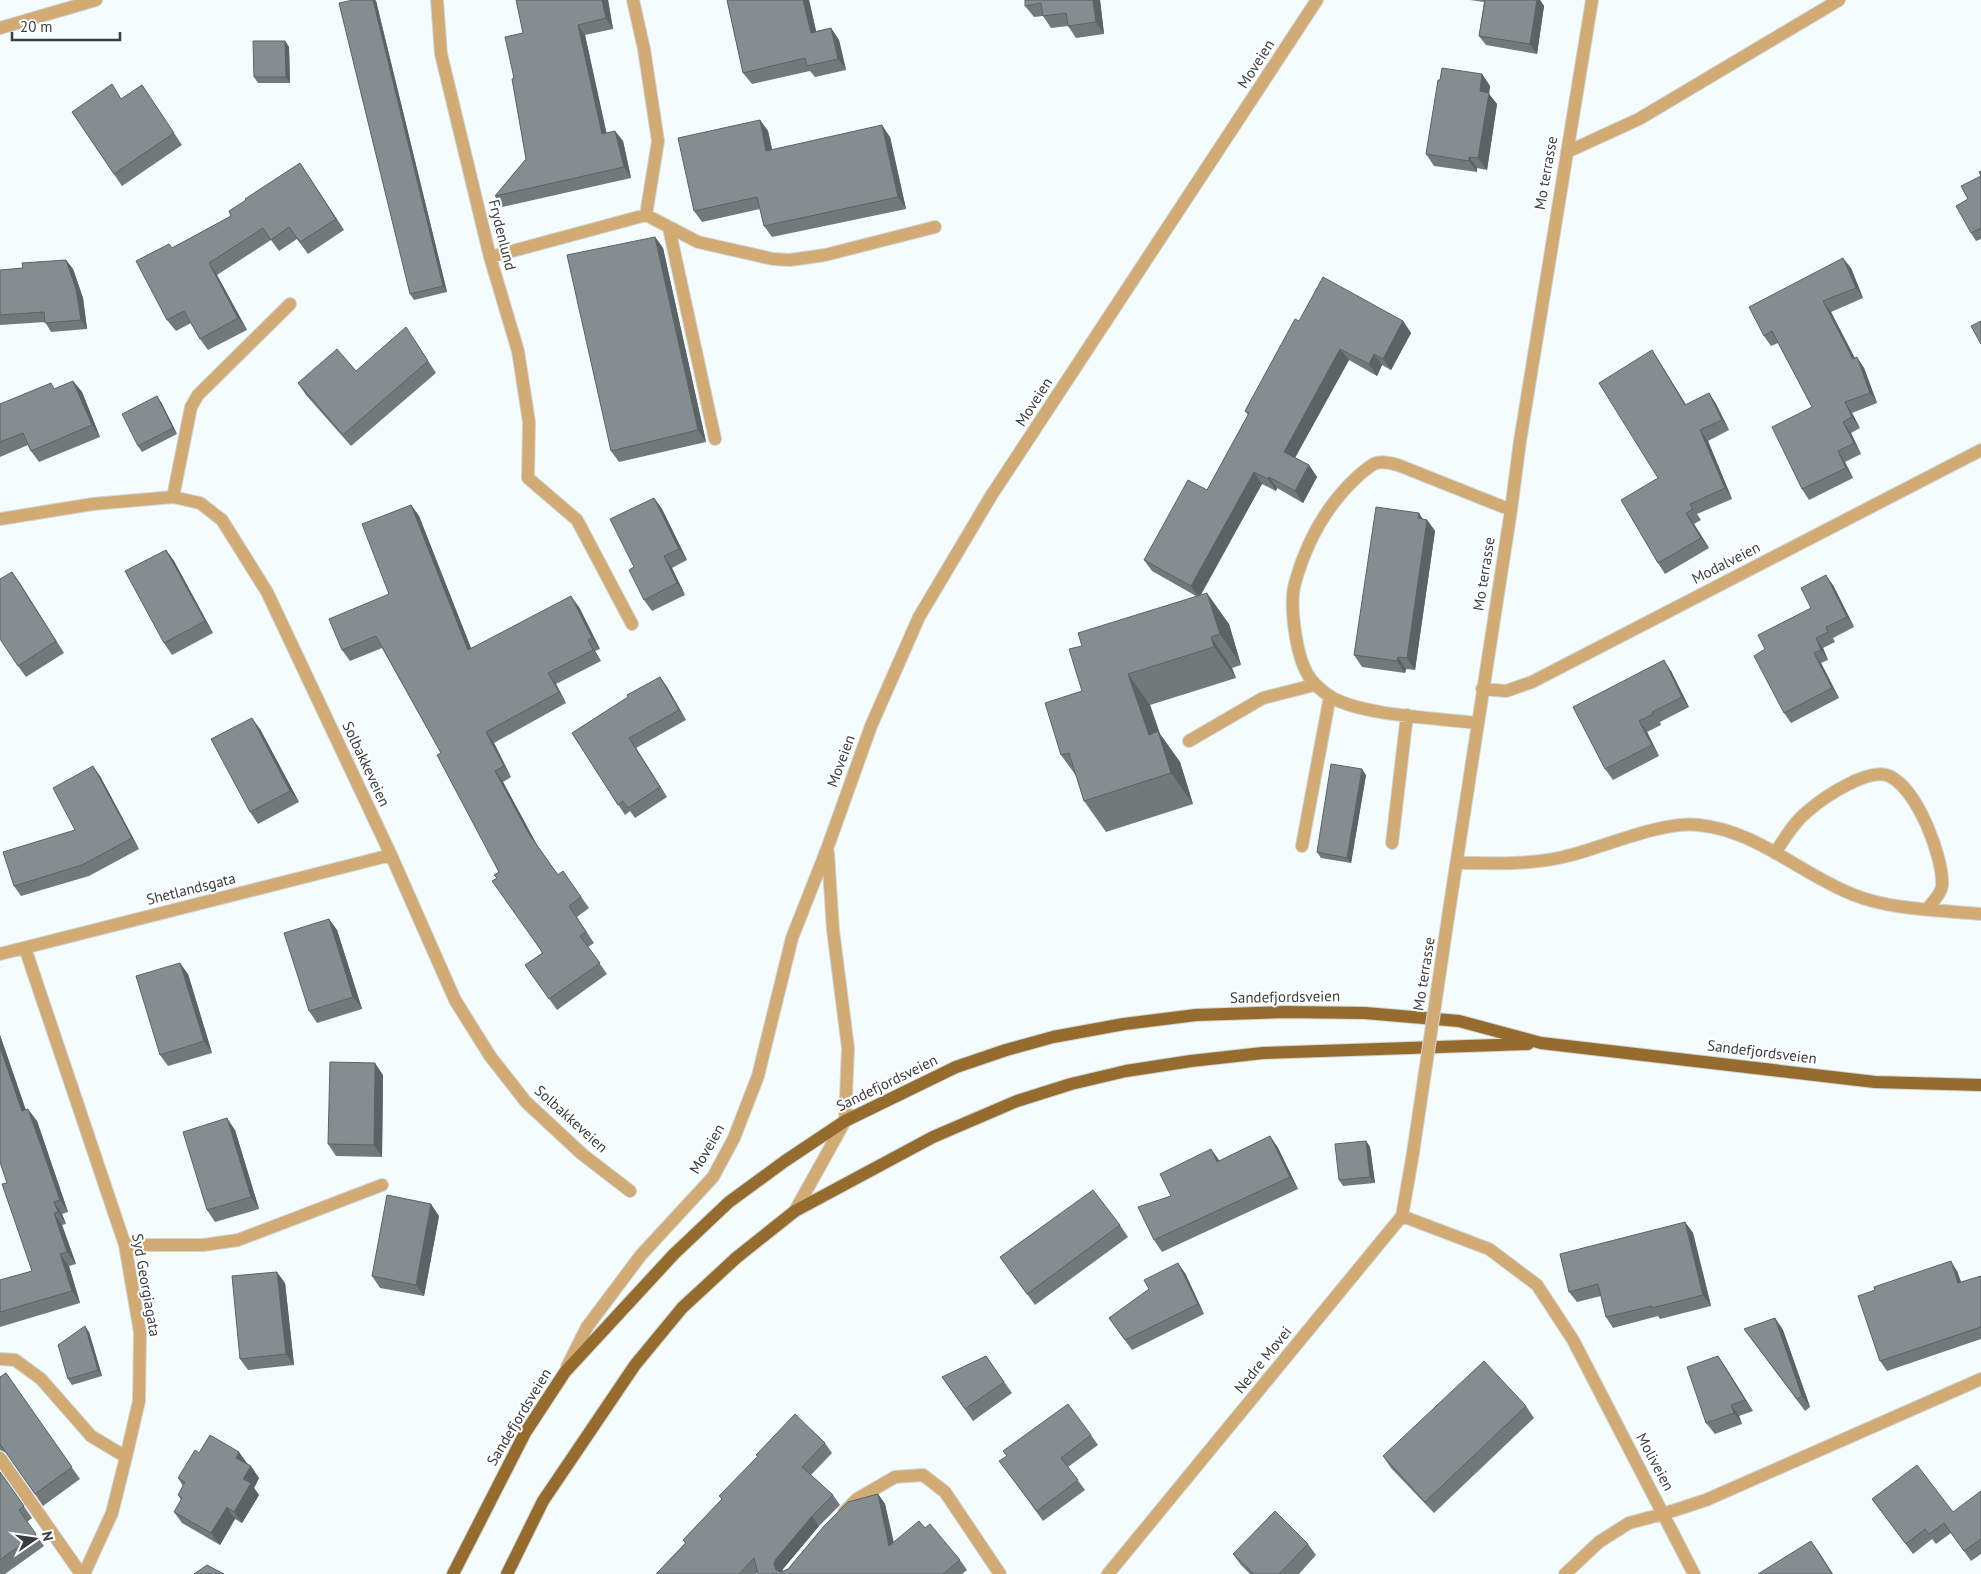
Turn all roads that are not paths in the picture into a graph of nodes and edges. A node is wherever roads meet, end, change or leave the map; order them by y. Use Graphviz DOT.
graph roads {
  1 [pos="96,0"];
  2 [pos="437,0"];
  3 [pos="633,0"];
  4 [pos="1317,0"];
  5 [pos="1592,0"];
  6 [pos="1839,0"];
  7 [pos="0,28"];
  8 [pos="1567,152"];
  9 [pos="646,215"];
  10 [pos="935,227"];
  11 [pos="668,228"];
  12 [pos="490,257"];
  13 [pos="290,304"];
  14 [pos="715,439"];
  15 [pos="1981,450"];
  16 [pos="173,497"];
  17 [pos="1511,510"];
  18 [pos="0,519"];
  19 [pos="632,624"];
  20 [pos="1314,685"];
  21 [pos="1482,689"];
  22 [pos="1330,696"];
  23 [pos="1407,715"];
  24 [pos="1477,723"];
  25 [pos="1190,741"];
  26 [pos="1392,843"];
  27 [pos="1302,846"];
  28 [pos="827,849"];
  29 [pos="1775,853"];
  30 [pos="390,855"];
  31 [pos="1457,863"];
  32 [pos="1928,908"];
  33 [pos="1981,914"];
  34 [pos="25,948"];
  35 [pos="0,954"];
  36 [pos="1541,1043"];
  37 [pos="1981,1085"];
  38 [pos="845,1121"];
  39 [pos="1413,1153"];
  40 [pos="382,1185"];
  41 [pos="630,1191"];
  42 [pos="796,1212"];
  43 [pos="1402,1216"];
  44 [pos="125,1245"];
  45 [pos="0,1359"];
  46 [pos="565,1372"];
  47 [pos="1981,1379"];
  48 [pos="126,1457"];
  49 [pos="0,1458"];
  50 [pos="1664,1514"];
  51 [pos="838,1518"];
  52 [pos="82,1574"];
  53 [pos="453,1574"];
  54 [pos="507,1574"];
  55 [pos="1000,1574"];
  56 [pos="1108,1574"];
  57 [pos="1565,1574"];
  58 [pos="1694,1574"];
  1 -- 7 [label="street"];
  2 -- 12 [label="street, Frydenlund"];
  3 -- 9 [label="street"];
  4 -- 28 [label="street, Moveien"];
  5 -- 8 [label="street, Mo terrasse"];
  6 -- 8 [label="street"];
  8 -- 17 [label="street, Mo terrasse"];
  9 -- 11 [label="street"];
  9 -- 12 [label="street"];
  10 -- 11 [label="street"];
  11 -- 14 [label="street"];
  12 -- 19 [label="street, Frydenlund"];
  13 -- 16 [label="street"];
  15 -- 21 [label="street, Modalveien"];
  16 -- 18 [label="street, Solbakkeveien"];
  16 -- 30 [label="street, Solbakkeveien"];
  17 -- 20 [label="street"];
  17 -- 21 [label="street, Mo terrasse"];
  20 -- 22 [label="street"];
  20 -- 25 [label="street"];
  21 -- 24 [label="street, Mo terrasse"];
  22 -- 23 [label="street"];
  22 -- 27 [label="street"];
  23 -- 24 [label="street"];
  23 -- 26 [label="street"];
  24 -- 31 [label="street, Mo terrasse"];
  28 -- 38 [label="street, Moveien"];
  28 -- 46 [label="street, Moveien"];
  29 -- 31 [label="street"];
  29 -- 32 [label="street"];
  29 -- 32 [label="street"];
  30 -- 34 [label="street, Shetlandsgata"];
  30 -- 41 [label="street, Solbakkeveien"];
  31 -- 39 [label="street, Mo terrasse, bridge"];
  32 -- 33 [label="street"];
  34 -- 35 [label="street, Shetlandsgata"];
  34 -- 44 [label="street, Syd Georgiagata"];
  36 -- 37 [label="main road, Sandefjordsveien"];
  36 -- 38 [label="main road, Sandefjordsveien"];
  36 -- 42 [label="main road, Sandefjordsveien"];
  38 -- 42 [label="street, Moveien"];
  38 -- 46 [label="main road, Sandefjordsveien"];
  39 -- 43 [label="street, Nedre Movei"];
  40 -- 44 [label="street"];
  42 -- 54 [label="main road, Sandefjordsveien"];
  43 -- 50 [label="street, Moliveien"];
  43 -- 56 [label="street, Nedre Movei"];
  44 -- 48 [label="street, Syd Georgiagata"];
  45 -- 48 [label="street"];
  46 -- 53 [label="main road, Sandefjordsveien"];
  47 -- 50 [label="street, Moliveien"];
  48 -- 52 [label="street, Syd Georgiagata"];
  49 -- 52 [label="street"];
  50 -- 57 [label="street"];
  50 -- 58 [label="street"];
  51 -- 55 [label="street"];
}
